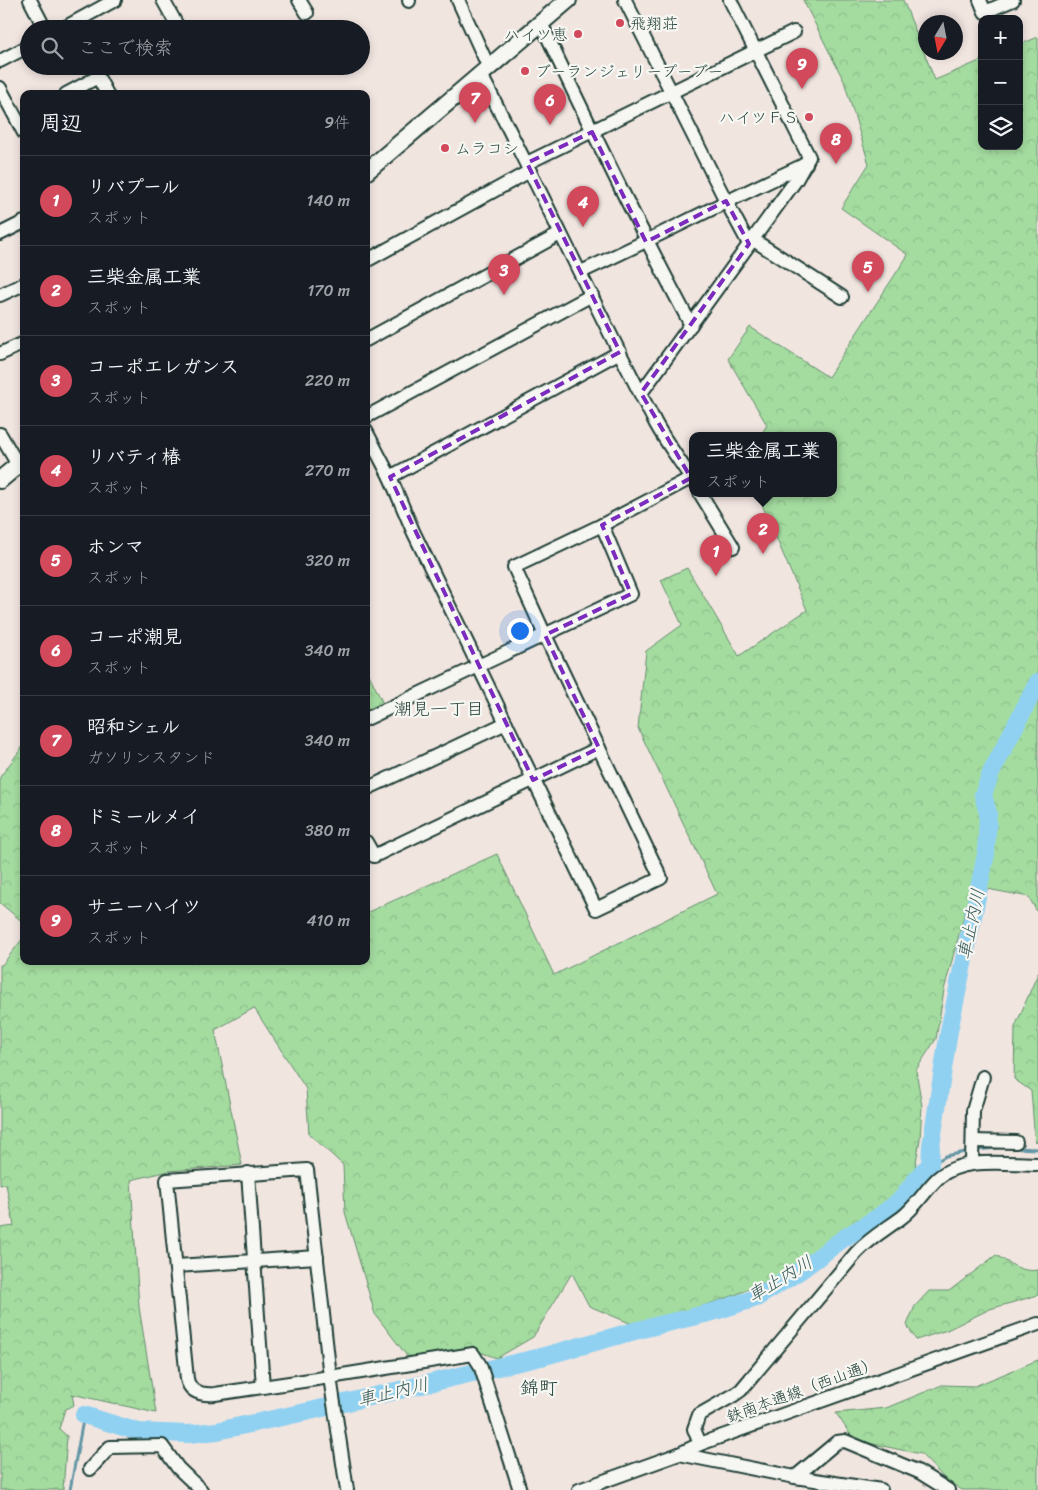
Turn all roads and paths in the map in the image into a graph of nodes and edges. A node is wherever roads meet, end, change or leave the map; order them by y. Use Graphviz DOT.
graph roads {
  1 [pos="30,0"];
  2 [pos="115,0"];
  3 [pos="163,0"];
  4 [pos="299,0"];
  5 [pos="458,0"];
  6 [pos="568,0"];
  7 [pos="625,0"];
  8 [pos="730,0"];
  9 [pos="980,0"];
  10 [pos="1013,0"];
  11 [pos="307,13"];
  12 [pos="40,20"];
  13 [pos="78,20"];
  14 [pos="174,20"];
  15 [pos="541,23"];
  16 [pos="794,32"];
  17 [pos="20,51"];
  18 [pos="754,51"];
  19 [pos="0,61"];
  20 [pos="485,72"];
  21 [pos="0,88"];
  22 [pos="74,90"];
  23 [pos="105,90"];
  24 [pos="672,91"];
  25 [pos="20,118"];
  26 [pos="592,132"];
  27 [pos="806,164"];
  28 [pos="529,167"];
  29 [pos="370,169"];
  30 [pos="726,201"];
  31 [pos="20,224"];
  32 [pos="0,234"];
  33 [pos="560,234"];
  34 [pos="751,241"];
  35 [pos="646,242"];
  36 [pos="370,259"];
  37 [pos="580,272"];
  38 [pos="20,286"];
  39 [pos="0,295"];
  40 [pos="592,295"];
  41 [pos="842,297"];
  42 [pos="691,325"];
  43 [pos="370,338"];
  44 [pos="20,345"];
  45 [pos="620,352"];
  46 [pos="0,354"];
  47 [pos="641,393"];
  48 [pos="370,415"];
  49 [pos="0,434"];
  50 [pos="370,439"];
  51 [pos="20,461"];
  52 [pos="20,463"];
  53 [pos="689,475"];
  54 [pos="390,477"];
  55 [pos="0,480"];
  56 [pos="689,482"];
  57 [pos="702,497"];
  58 [pos="602,525"];
  59 [pos="733,547"];
  60 [pos="545,635"];
  61 [pos="479,666"];
  62 [pos="370,718"];
  63 [pos="506,723"];
  64 [pos="598,748"];
  65 [pos="533,780"];
  66 [pos="370,787"];
  67 [pos="370,849"];
  68 [pos="983,1077"];
  69 [pos="1016,1142"];
  70 [pos="972,1151"];
  71 [pos="1038,1164"];
  72 [pos="248,1173"];
  73 [pos="316,1256"];
  74 [pos="254,1261"];
  75 [pos="176,1266"];
  76 [pos="1038,1324"];
  77 [pos="330,1377"];
  78 [pos="263,1387"];
  79 [pos="700,1444"];
  80 [pos="679,1454"];
  81 [pos="90,1469"];
  82 [pos="795,1477"];
  83 [pos="200,1490"];
  84 [pos="347,1490"];
  85 [pos="520,1490"];
  86 [pos="579,1490"];
  87 [pos="881,1490"];
  88 [pos="948,1490"];
  1 -- 12 [label="street"];
  2 -- 13 [label="street"];
  3 -- 14 [label="street"];
  4 -- 11 [label="street"];
  5 -- 20 [label="street"];
  6 -- 15 [label="main road"];
  7 -- 24 [label="street"];
  8 -- 18 [label="street"];
  9 -- 10 [label="street"];
  15 -- 20 [label="main road"];
  15 -- 26 [label="street"];
  16 -- 18 [label="street"];
  17 -- 19 [label="street"];
  18 -- 24 [label="street"];
  18 -- 27 [label="street"];
  20 -- 28 [label="street"];
  20 -- 29 [label="main road"];
  21 -- 25 [label="street"];
  22 -- 23 [label="street"];
  24 -- 26 [label="street"];
  24 -- 30 [label="street"];
  26 -- 28 [label="street"];
  26 -- 35 [label="street"];
  27 -- 30 [label="street"];
  27 -- 34 [label="street"];
  28 -- 33 [label="street"];
  28 -- 36 [label="street"];
  30 -- 34 [label="street"];
  30 -- 35 [label="street"];
  31 -- 32 [label="street"];
  33 -- 37 [label="street"];
  33 -- 43 [label="street"];
  34 -- 41 [label="street"];
  34 -- 42 [label="street"];
  35 -- 37 [label="street"];
  35 -- 42 [label="street"];
  37 -- 40 [label="street"];
  38 -- 39 [label="street"];
  40 -- 45 [label="street"];
  40 -- 48 [label="street"];
  42 -- 47 [label="street"];
  44 -- 46 [label="street"];
  45 -- 47 [label="street"];
  45 -- 54 [label="street"];
  47 -- 53 [label="street"];
  49 -- 51 [label="street"];
  50 -- 54 [label="street"];
  52 -- 55 [label="main road"];
  54 -- 61 [label="street"];
  56 -- 58 [label="street"];
  57 -- 59 [label="street"];
  58 -- 60 [label="street"];
  58 -- 60 [label="street"];
  60 -- 61 [label="street"];
  60 -- 64 [label="street"];
  61 -- 62 [label="street"];
  61 -- 63 [label="street"];
  63 -- 65 [label="street"];
  63 -- 66 [label="street"];
  64 -- 65 [label="street"];
  64 -- 65 [label="street"];
  65 -- 67 [label="street"];
  68 -- 70 [label="street"];
  69 -- 70 [label="street"];
  70 -- 71 [label="street"];
  70 -- 79 [label="street"];
  72 -- 73 [label="street"];
  72 -- 74 [label="street"];
  72 -- 75 [label="street"];
  73 -- 74 [label="street"];
  73 -- 77 [label="street"];
  74 -- 75 [label="street"];
  74 -- 78 [label="street"];
  75 -- 78 [label="street"];
  76 -- 79 [label="street, 鉄南本通線（西山通）"];
  77 -- 78 [label="street"];
  77 -- 84 [label="street"];
  77 -- 85 [label="street"];
  79 -- 80 [label="street, 鉄南本通線（西山通）"];
  80 -- 82 [label="street"];
  80 -- 86 [label="street, 鉄南本通線（西山通）"];
  81 -- 83 [label="street"];
  82 -- 87 [label="street"];
  82 -- 88 [label="street"];
}
